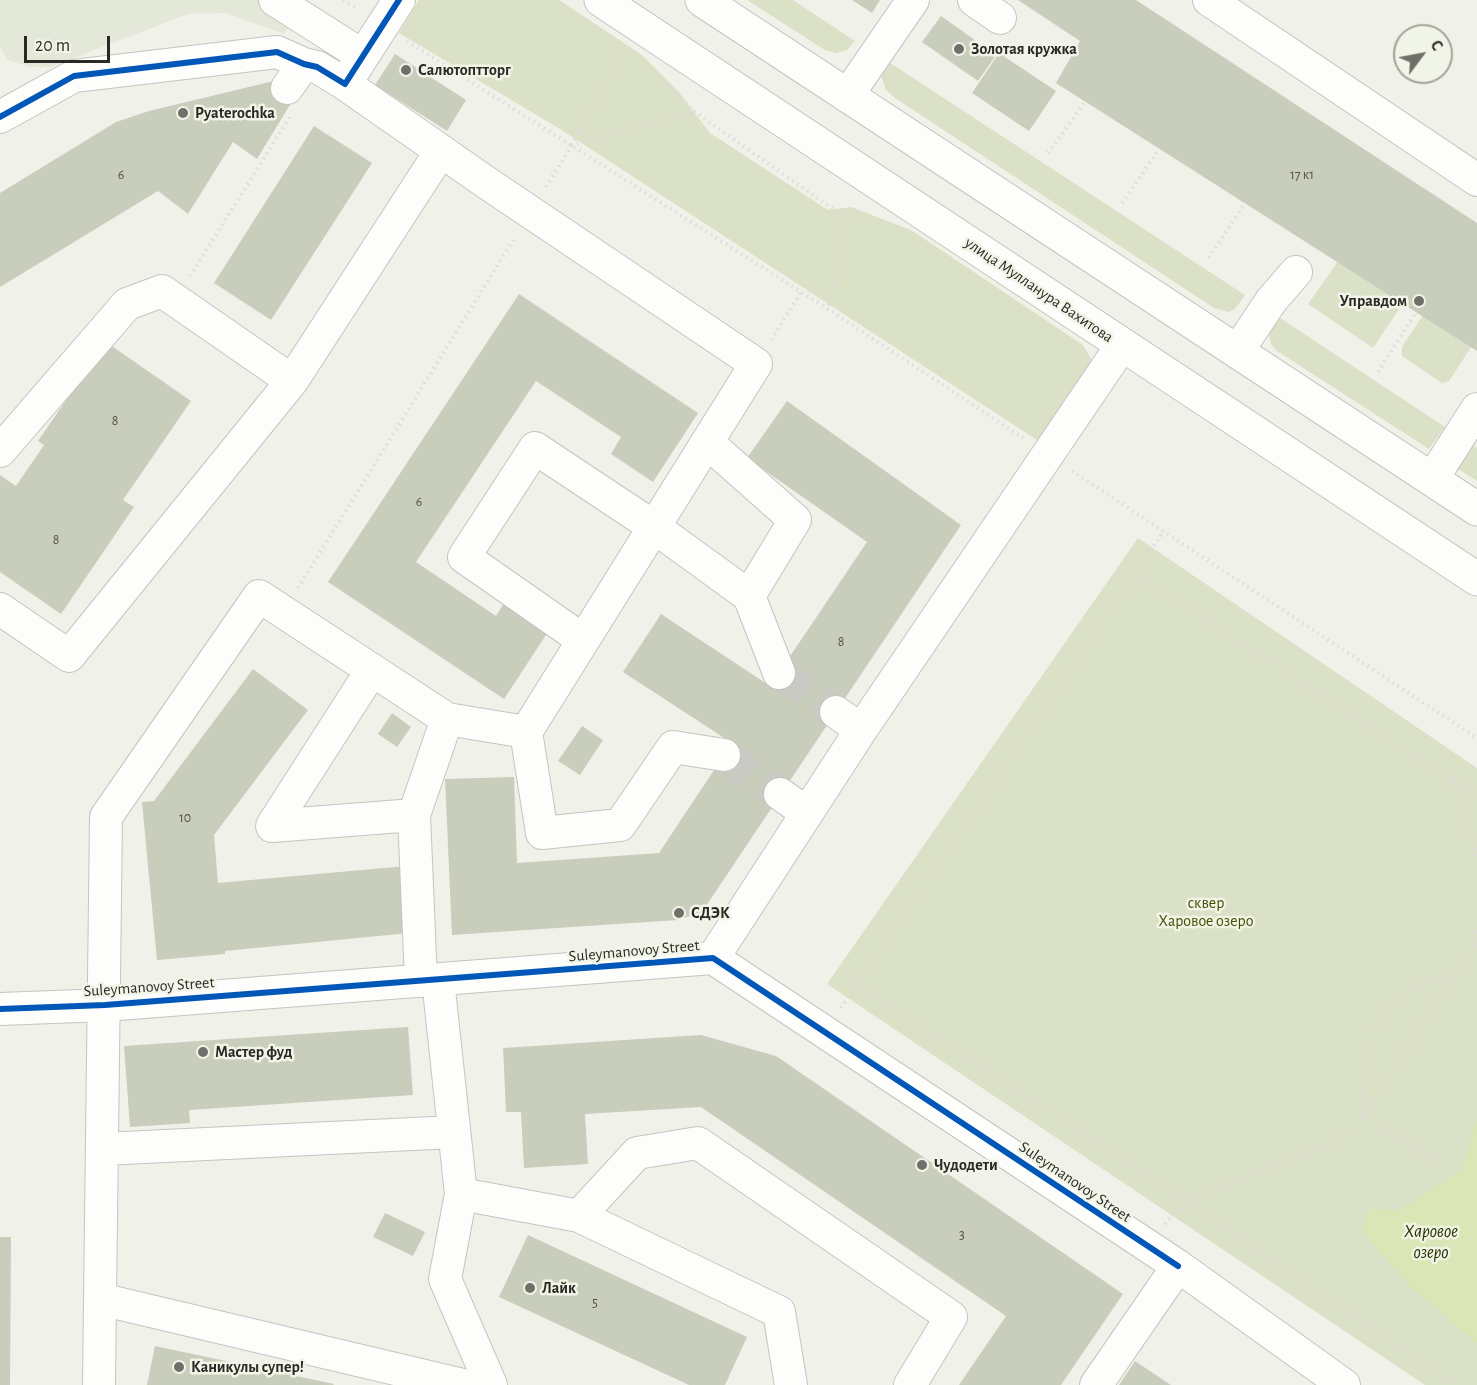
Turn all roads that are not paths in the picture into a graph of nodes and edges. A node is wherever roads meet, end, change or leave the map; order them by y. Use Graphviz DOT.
graph roads {
  1 [pos="275,0"];
  2 [pos="601,0"];
  3 [pos="702,0"];
  4 [pos="913,0"];
  5 [pos="974,0"];
  6 [pos="1209,0"];
  7 [pos="391,13"];
  8 [pos="1000,18"];
  9 [pos="363,56"];
  10 [pos="345,84"];
  11 [pos="847,96"];
  12 [pos="0,117"];
  13 [pos="441,151"];
  14 [pos="1477,180"];
  15 [pos="1296,272"];
  16 [pos="1122,345"];
  17 [pos="1237,352"];
  18 [pos="292,381"];
  19 [pos="1477,409"];
  20 [pos="706,443"];
  21 [pos="0,452"];
  22 [pos="1432,479"];
  23 [pos="1477,509"];
  24 [pos="654,527"];
  25 [pos="1477,579"];
  26 [pos="749,596"];
  27 [pos="0,609"];
  28 [pos="583,640"];
  29 [pos="372,669"];
  30 [pos="779,673"];
  31 [pos="836,712"];
  32 [pos="447,719"];
  33 [pos="861,730"];
  34 [pos="526,732"];
  35 [pos="724,755"];
  36 [pos="780,794"];
  37 [pos="807,813"];
  38 [pos="414,815"];
  39 [pos="713,958"];
  40 [pos="429,980"];
  41 [pos="105,1005"];
  42 [pos="0,1009"];
  43 [pos="454,1132"];
  44 [pos="102,1149"];
  45 [pos="461,1194"];
  46 [pos="579,1216"];
  47 [pos="1178,1266"];
  48 [pos="100,1299"];
  49 [pos="99,1385"];
  50 [pos="463,1385"];
  51 [pos="491,1385"];
  52 [pos="791,1385"];
  53 [pos="910,1385"];
  54 [pos="1096,1385"];
  55 [pos="1344,1385"];
  1 -- 9 [label="street"];
  2 -- 16 [label="main road, улица Мулланура Вахитова"];
  3 -- 11 [label="main road"];
  4 -- 11 [label="street"];
  5 -- 8 [label="street"];
  6 -- 14 [label="street"];
  7 -- 9 [label="street"];
  9 -- 10 [label="street"];
  10 -- 12 [label="street"];
  10 -- 13 [label="street"];
  11 -- 17 [label="main road"];
  13 -- 18 [label="street"];
  13 -- 20 [label="street"];
  15 -- 17 [label="street"];
  16 -- 25 [label="main road, улица Мулланура Вахитова"];
  16 -- 33 [label="street"];
  17 -- 22 [label="main road"];
  18 -- 21 [label="street"];
  18 -- 27 [label="street"];
  19 -- 22 [label="street"];
  20 -- 24 [label="street"];
  20 -- 26 [label="street"];
  22 -- 23 [label="main road"];
  24 -- 26 [label="street"];
  24 -- 28 [label="street"];
  24 -- 28 [label="street"];
  26 -- 30 [label="street"];
  28 -- 34 [label="street"];
  29 -- 32 [label="street"];
  29 -- 38 [label="street"];
  29 -- 41 [label="street"];
  31 -- 33 [label="street"];
  32 -- 34 [label="street"];
  32 -- 38 [label="street"];
  33 -- 37 [label="street"];
  34 -- 35 [label="street"];
  36 -- 37 [label="street"];
  37 -- 39 [label="street"];
  38 -- 40 [label="street"];
  39 -- 40 [label="street, Suleymanovoy Street"];
  39 -- 47 [label="street, Suleymanovoy Street"];
  40 -- 41 [label="street, Suleymanovoy Street"];
  40 -- 43 [label="street"];
  41 -- 42 [label="street, Suleymanovoy Street"];
  41 -- 44 [label="street"];
  43 -- 44 [label="street"];
  43 -- 45 [label="street"];
  44 -- 48 [label="street"];
  45 -- 46 [label="street"];
  45 -- 51 [label="street"];
  46 -- 52 [label="street"];
  46 -- 53 [label="street"];
  47 -- 54 [label="street"];
  47 -- 55 [label="street, Suleymanovoy Street"];
  48 -- 49 [label="street"];
  48 -- 50 [label="street"];
}
